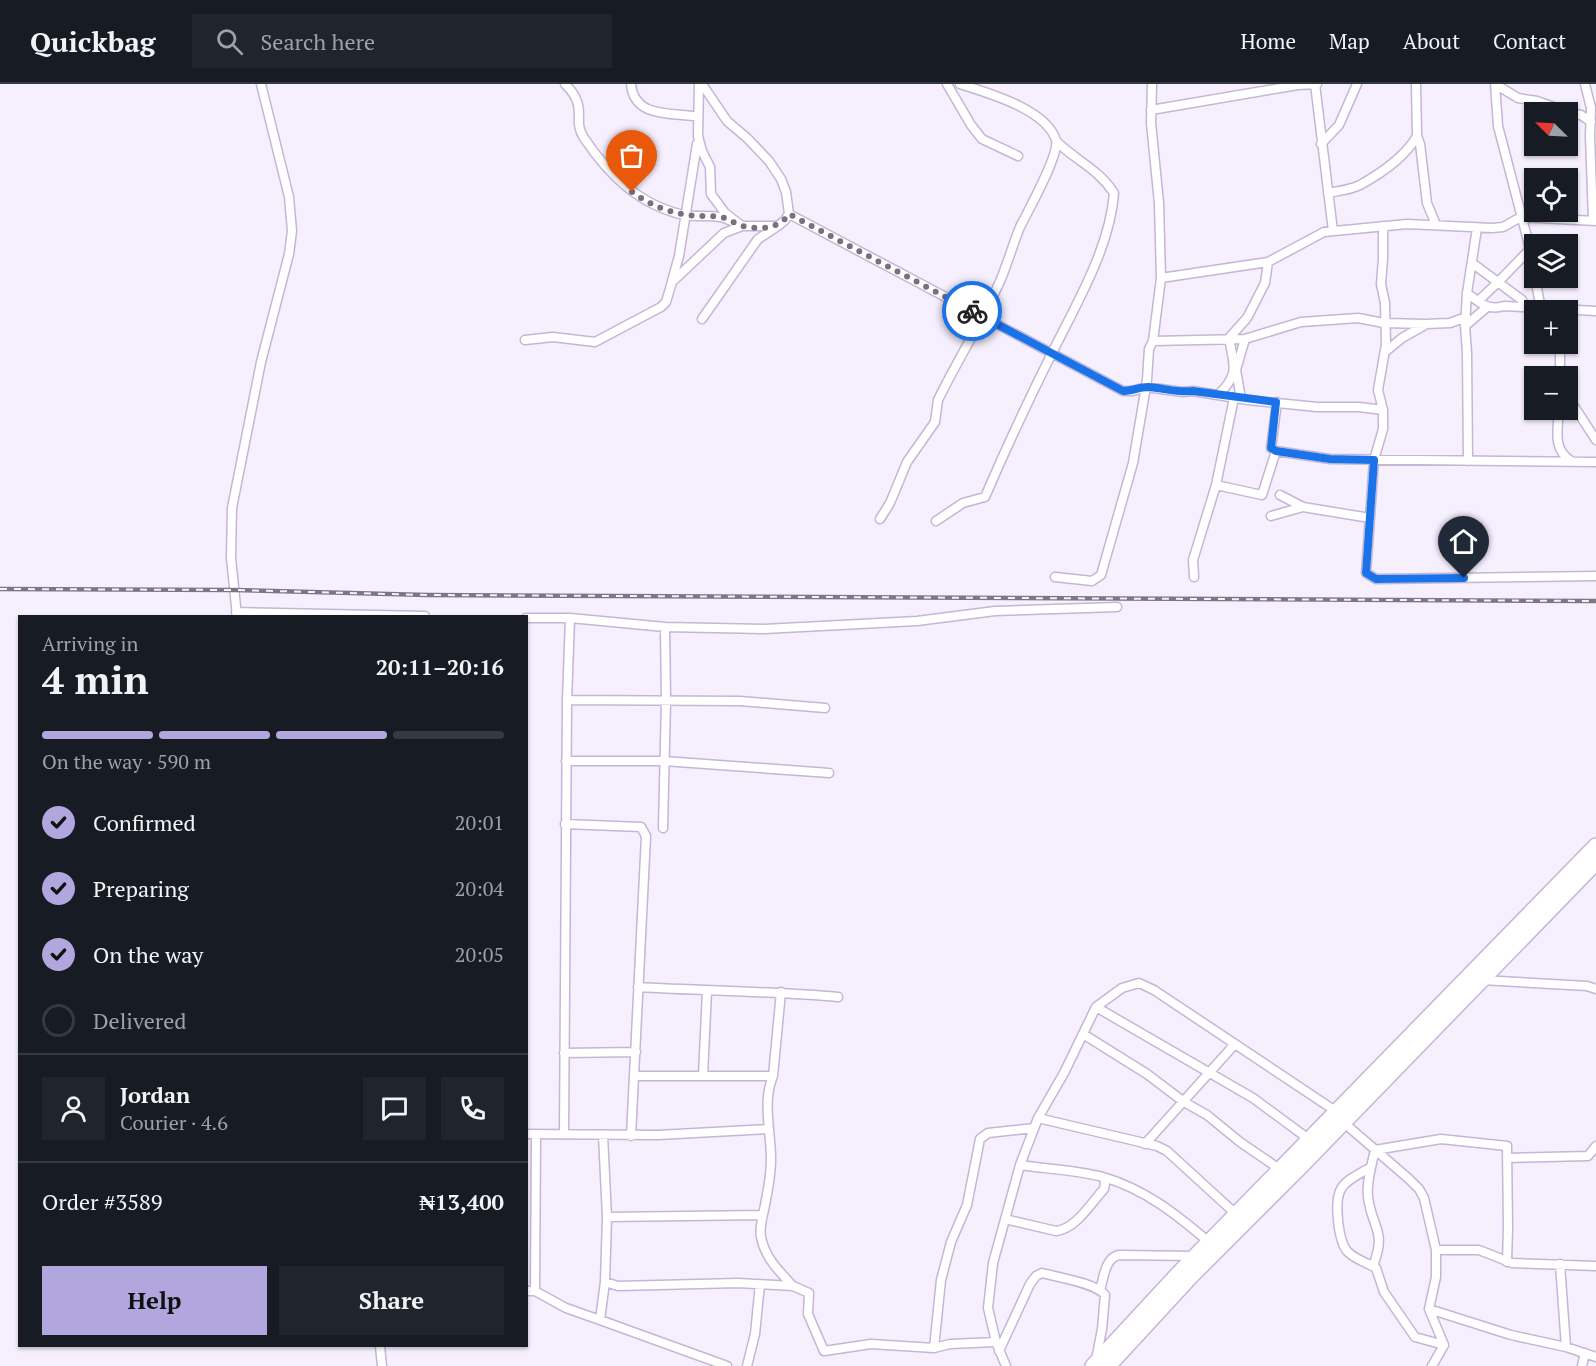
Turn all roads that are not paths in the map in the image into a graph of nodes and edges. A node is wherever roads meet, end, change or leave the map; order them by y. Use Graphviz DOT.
graph roads {
  1 [pos="261,84"];
  2 [pos="566,84"];
  3 [pos="622,84"];
  4 [pos="700,84"];
  5 [pos="947,84"];
  6 [pos="960,84"];
  7 [pos="1152,84"];
  8 [pos="1316,84"];
  9 [pos="1357,84"];
  10 [pos="1416,84"];
  11 [pos="1495,84"];
  12 [pos="1585,84"];
  13 [pos="632,87"];
  14 [pos="1151,110"];
  15 [pos="698,117"];
  16 [pos="1591,122"];
  17 [pos="1593,135"];
  18 [pos="698,136"];
  19 [pos="1417,136"];
  20 [pos="1057,142"];
  21 [pos="1322,144"];
  22 [pos="1018,156"];
  23 [pos="1594,177"];
  24 [pos="1328,193"];
  25 [pos="789,214"];
  26 [pos="686,215"];
  27 [pos="1521,217"];
  28 [pos="1594,220"];
  29 [pos="1436,225"];
  30 [pos="742,226"];
  31 [pos="778,226"];
  32 [pos="1383,226"];
  33 [pos="1477,228"];
  34 [pos="1333,231"];
  35 [pos="1526,234"];
  36 [pos="1524,256"];
  37 [pos="1268,262"];
  38 [pos="1472,263"];
  39 [pos="1161,278"];
  40 [pos="672,282"];
  41 [pos="1496,282"];
  42 [pos="1467,293"];
  43 [pos="1478,302"];
  44 [pos="1486,308"];
  45 [pos="1524,308"];
  46 [pos="1578,311"];
  47 [pos="1596,311"];
  48 [pos="982,316"];
  49 [pos="702,318"];
  50 [pos="1466,321"];
  51 [pos="1384,323"];
  52 [pos="1426,324"];
  53 [pos="1229,338"];
  54 [pos="1245,339"];
  55 [pos="525,340"];
  56 [pos="1153,341"];
  57 [pos="1385,352"];
  58 [pos="1052,354"];
  59 [pos="1236,370"];
  60 [pos="1146,387"];
  61 [pos="1218,395"];
  62 [pos="1238,398"];
  63 [pos="1276,402"];
  64 [pos="1578,406"];
  65 [pos="1383,410"];
  66 [pos="1579,413"];
  67 [pos="1558,420"];
  68 [pos="1596,440"];
  69 [pos="1276,451"];
  70 [pos="1374,460"];
  71 [pos="1468,461"];
  72 [pos="1571,461"];
  73 [pos="1596,462"];
  74 [pos="1216,485"];
  75 [pos="1281,495"];
  76 [pos="1303,507"];
  77 [pos="1271,516"];
  78 [pos="1370,518"];
  79 [pos="880,519"];
  80 [pos="936,521"];
  81 [pos="1596,576"];
  82 [pos="1055,577"];
  83 [pos="1194,577"];
  84 [pos="1117,607"];
  85 [pos="236,614"];
  86 [pos="292,615"];
  87 [pos="528,618"];
  88 [pos="570,618"];
  89 [pos="665,627"];
  90 [pos="567,700"];
  91 [pos="666,701"];
  92 [pos="825,708"];
  93 [pos="566,761"];
  94 [pos="663,761"];
  95 [pos="829,773"];
  96 [pos="566,824"];
  97 [pos="663,828"];
  98 [pos="1596,846"];
  99 [pos="1596,862"];
  100 [pos="1481,980"];
  101 [pos="638,987"];
  102 [pos="1596,989"];
  103 [pos="707,991"];
  104 [pos="781,992"];
  105 [pos="838,997"];
  106 [pos="1096,1007"];
  107 [pos="1083,1034"];
  108 [pos="1235,1044"];
  109 [pos="636,1052"];
  110 [pos="564,1053"];
  111 [pos="1210,1073"];
  112 [pos="634,1076"];
  113 [pos="703,1076"];
  114 [pos="773,1076"];
  115 [pos="1184,1102"];
  116 [pos="1340,1117"];
  117 [pos="1038,1118"];
  118 [pos="1034,1128"];
  119 [pos="768,1130"];
  120 [pos="528,1134"];
  121 [pos="536,1134"];
  122 [pos="564,1134"];
  123 [pos="603,1135"];
  124 [pos="631,1136"];
  125 [pos="1310,1140"];
  126 [pos="1145,1144"];
  127 [pos="1596,1146"];
  128 [pos="1375,1149"];
  129 [pos="1507,1158"];
  130 [pos="1020,1165"];
  131 [pos="1371,1167"];
  132 [pos="1281,1170"];
  133 [pos="1103,1177"];
  134 [pos="763,1215"];
  135 [pos="1237,1215"];
  136 [pos="607,1217"];
  137 [pos="1005,1219"];
  138 [pos="1209,1242"];
  139 [pos="1436,1250"];
  140 [pos="1195,1256"];
  141 [pos="1507,1262"];
  142 [pos="1560,1264"];
  143 [pos="1373,1266"];
  144 [pos="1596,1266"];
  145 [pos="605,1282"];
  146 [pos="760,1284"];
  147 [pos="793,1286"];
  148 [pos="1100,1290"];
  149 [pos="531,1291"];
  150 [pos="1429,1309"];
  151 [pos="600,1320"];
  152 [pos="1444,1345"];
  153 [pos="998,1346"];
  154 [pos="380,1347"];
  155 [pos="1566,1347"];
  156 [pos="934,1348"];
  157 [pos="1585,1353"];
  158 [pos="1596,1357"];
  159 [pos="1099,1365"];
  160 [pos="382,1366"];
  161 [pos="727,1366"];
  162 [pos="747,1366"];
  163 [pos="1006,1366"];
  164 [pos="1432,1366"];
  165 [pos="1582,1366"];
  1 -- 85 [label="street"];
  2 -- 26 [label="street"];
  3 -- 13 [label="street"];
  4 -- 15 [label="street"];
  4 -- 25 [label="street"];
  5 -- 22 [label="street"];
  6 -- 20 [label="street"];
  7 -- 14 [label="street"];
  8 -- 14 [label="street"];
  8 -- 21 [label="street"];
  9 -- 21 [label="street"];
  10 -- 19 [label="street"];
  11 -- 16 [label="street"];
  11 -- 27 [label="street"];
  12 -- 16 [label="street"];
  13 -- 15 [label="street"];
  14 -- 39 [label="street"];
  15 -- 18 [label="street"];
  16 -- 17 [label="street"];
  17 -- 23 [label="street"];
  18 -- 26 [label="street"];
  18 -- 30 [label="street"];
  19 -- 24 [label="street"];
  19 -- 29 [label="street"];
  20 -- 48 [label="street"];
  20 -- 58 [label="street"];
  21 -- 24 [label="street"];
  23 -- 28 [label="street"];
  24 -- 34 [label="street"];
  25 -- 31 [label="street"];
  25 -- 48 [label="street"];
  26 -- 30 [label="street"];
  26 -- 40 [label="street"];
  27 -- 28 [label="street"];
  27 -- 33 [label="street"];
  27 -- 35 [label="street"];
  29 -- 32 [label="street"];
  29 -- 33 [label="street"];
  30 -- 31 [label="street"];
  30 -- 40 [label="street"];
  31 -- 49 [label="street"];
  32 -- 34 [label="street"];
  32 -- 51 [label="street"];
  33 -- 38 [label="street"];
  34 -- 37 [label="street"];
  36 -- 41 [label="street"];
  37 -- 39 [label="street"];
  37 -- 53 [label="street"];
  38 -- 41 [label="street"];
  38 -- 42 [label="street"];
  39 -- 56 [label="street"];
  40 -- 55 [label="street"];
  41 -- 43 [label="street"];
  41 -- 45 [label="street"];
  42 -- 43 [label="street"];
  42 -- 50 [label="street"];
  43 -- 44 [label="street"];
  44 -- 45 [label="street"];
  44 -- 50 [label="street"];
  46 -- 47 [label="street"];
  48 -- 58 [label="street"];
  48 -- 79 [label="street"];
  50 -- 52 [label="street"];
  50 -- 71 [label="street"];
  51 -- 52 [label="street"];
  51 -- 54 [label="street"];
  51 -- 57 [label="street"];
  52 -- 57 [label="street"];
  53 -- 54 [label="street"];
  53 -- 56 [label="street"];
  53 -- 59 [label="street"];
  54 -- 59 [label="street"];
  56 -- 60 [label="street"];
  57 -- 65 [label="street"];
  58 -- 60 [label="street"];
  58 -- 80 [label="street"];
  59 -- 61 [label="street"];
  59 -- 62 [label="street"];
  60 -- 61 [label="street"];
  60 -- 82 [label="street"];
  61 -- 62 [label="street"];
  62 -- 63 [label="street"];
  62 -- 74 [label="street"];
  63 -- 65 [label="street"];
  63 -- 69 [label="street"];
  64 -- 66 [label="street"];
  65 -- 70 [label="street"];
  66 -- 68 [label="street"];
  67 -- 72 [label="street"];
  69 -- 70 [label="street"];
  69 -- 74 [label="street"];
  70 -- 71 [label="street"];
  70 -- 78 [label="street"];
  71 -- 72 [label="street"];
  72 -- 73 [label="street"];
  74 -- 83 [label="street"];
  75 -- 76 [label="street"];
  76 -- 77 [label="street"];
  76 -- 78 [label="street"];
  78 -- 81 [label="street"];
  84 -- 89 [label="street"];
  85 -- 86 [label="street"];
  87 -- 88 [label="street"];
  88 -- 89 [label="street"];
  88 -- 90 [label="street"];
  89 -- 91 [label="street"];
  90 -- 91 [label="street"];
  90 -- 93 [label="street"];
  91 -- 92 [label="street"];
  91 -- 94 [label="street"];
  93 -- 94 [label="street"];
  93 -- 96 [label="street"];
  94 -- 95 [label="street"];
  94 -- 97 [label="street"];
  96 -- 101 [label="street"];
  96 -- 110 [label="street"];
  98 -- 116 [label="highway"];
  99 -- 100 [label="highway"];
  100 -- 102 [label="street"];
  100 -- 116 [label="highway"];
  101 -- 103 [label="street"];
  101 -- 109 [label="street"];
  103 -- 104 [label="street"];
  103 -- 113 [label="street"];
  104 -- 105 [label="street"];
  104 -- 114 [label="street"];
  106 -- 107 [label="street"];
  106 -- 108 [label="street"];
  106 -- 111 [label="street"];
  107 -- 115 [label="street"];
  107 -- 117 [label="street"];
  108 -- 111 [label="street"];
  108 -- 116 [label="street"];
  109 -- 110 [label="street"];
  109 -- 112 [label="street"];
  110 -- 122 [label="street"];
  111 -- 115 [label="street"];
  111 -- 125 [label="street"];
  112 -- 113 [label="street"];
  112 -- 124 [label="street"];
  113 -- 114 [label="street"];
  114 -- 119 [label="street"];
  115 -- 126 [label="street"];
  115 -- 132 [label="street"];
  116 -- 125 [label="highway"];
  116 -- 128 [label="street"];
  116 -- 159 [label="highway"];
  117 -- 118 [label="street"];
  117 -- 126 [label="street"];
  118 -- 130 [label="street"];
  118 -- 156 [label="street"];
  119 -- 124 [label="street"];
  119 -- 134 [label="street"];
  120 -- 121 [label="street"];
  121 -- 122 [label="street"];
  121 -- 149 [label="street"];
  122 -- 123 [label="street"];
  123 -- 124 [label="street"];
  123 -- 136 [label="street"];
  125 -- 132 [label="highway"];
  126 -- 135 [label="street"];
  127 -- 129 [label="street"];
  128 -- 129 [label="street"];
  128 -- 131 [label="street"];
  128 -- 139 [label="street"];
  129 -- 141 [label="street"];
  130 -- 133 [label="street"];
  130 -- 137 [label="street"];
  131 -- 143 [label="street"];
  131 -- 143 [label="street"];
  132 -- 135 [label="highway"];
  133 -- 137 [label="street"];
  133 -- 138 [label="street"];
  134 -- 136 [label="street"];
  134 -- 147 [label="street"];
  135 -- 138 [label="highway"];
  136 -- 145 [label="street"];
  137 -- 153 [label="street"];
  138 -- 140 [label="highway"];
  139 -- 141 [label="street"];
  139 -- 150 [label="street"];
  140 -- 148 [label="street"];
  140 -- 159 [label="highway"];
  141 -- 142 [label="street"];
  142 -- 144 [label="street"];
  142 -- 155 [label="street"];
  143 -- 152 [label="street"];
  145 -- 146 [label="street"];
  145 -- 151 [label="street"];
  146 -- 147 [label="street"];
  146 -- 162 [label="street"];
  147 -- 156 [label="street"];
  148 -- 153 [label="street"];
  148 -- 159 [label="street"];
  149 -- 151 [label="street"];
  150 -- 152 [label="street"];
  150 -- 155 [label="street"];
  151 -- 161 [label="street"];
  152 -- 164 [label="street"];
  153 -- 156 [label="street"];
  153 -- 163 [label="street"];
  154 -- 160 [label="street"];
  155 -- 157 [label="street"];
  157 -- 158 [label="street"];
  157 -- 165 [label="street"];
}
